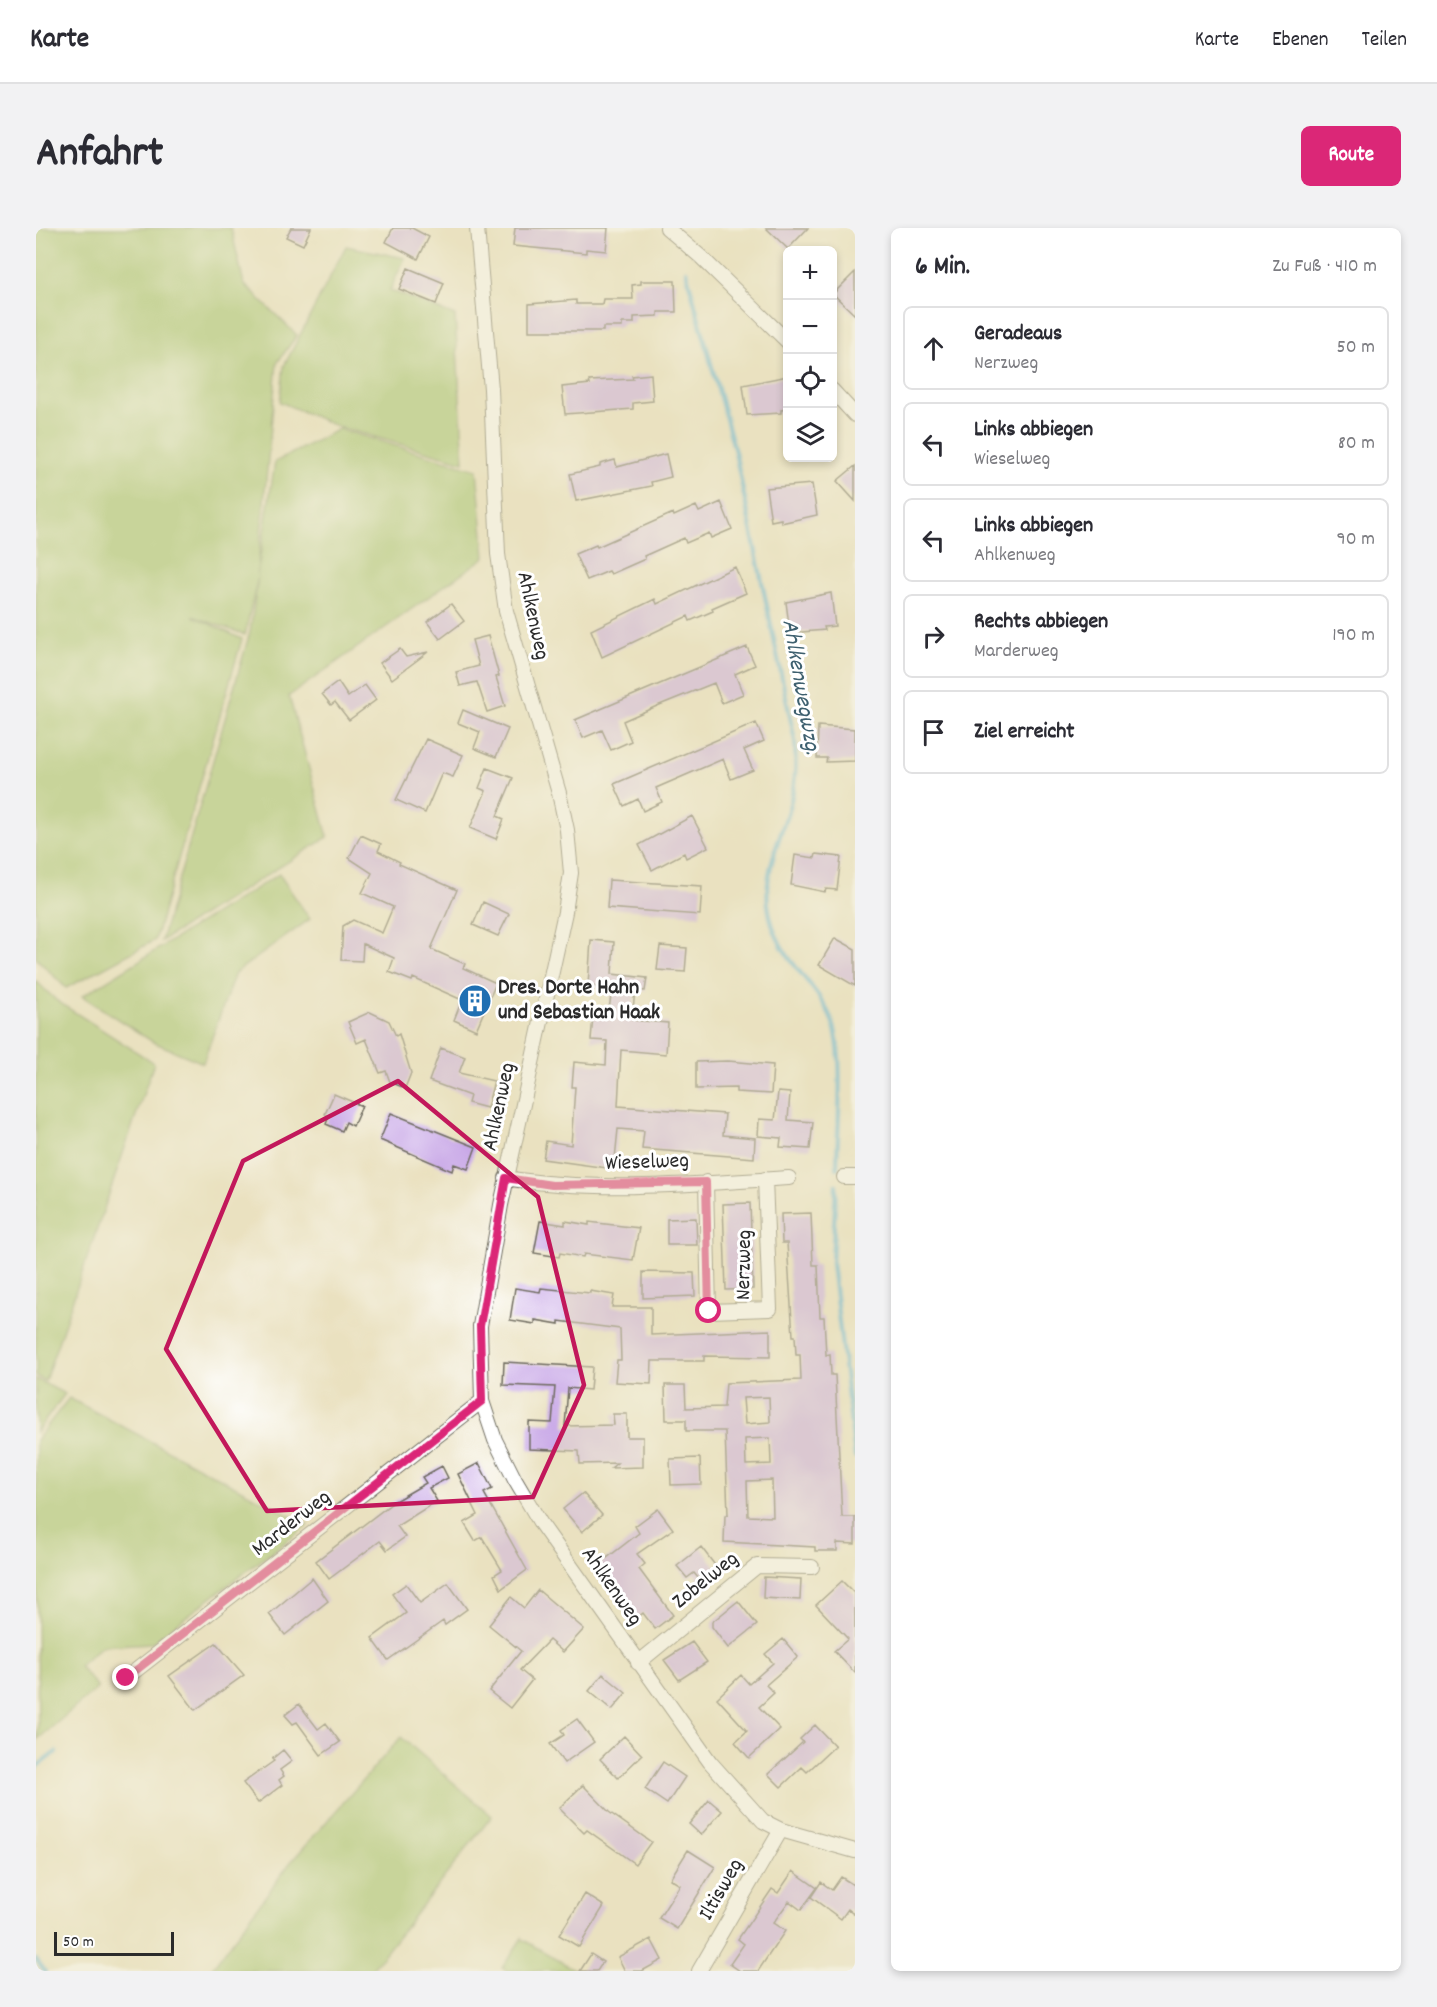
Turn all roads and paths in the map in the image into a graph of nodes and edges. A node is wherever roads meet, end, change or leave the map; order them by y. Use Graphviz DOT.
graph roads {
  1 [pos="477,228"];
  2 [pos="667,228"];
  3 [pos="783,337"];
  4 [pos="837,395"];
  5 [pos="855,415"];
  6 [pos="506,1178"];
  7 [pos="789,1178"];
  8 [pos="765,1179"];
  9 [pos="706,1182"];
  10 [pos="482,1401"];
  11 [pos="812,1567"];
  12 [pos="638,1663"];
  13 [pos="126,1678"];
  14 [pos="781,1830"];
  15 [pos="855,1851"];
  16 [pos="699,1971"];
  1 -- 6 [label="street, Ahlkenweg"];
  2 -- 3 [label="street"];
  4 -- 5 [label="street"];
  6 -- 9 [label="street, Wieselweg"];
  6 -- 10 [label="street, Ahlkenweg"];
  7 -- 8 [label="street, Wieselweg"];
  8 -- 9 [label="street, Wieselweg"];
  8 -- 9 [label="street, Nerzweg"];
  10 -- 12 [label="street, Ahlkenweg"];
  10 -- 13 [label="street, Marderweg"];
  11 -- 12 [label="street, Zobelweg"];
  12 -- 14 [label="street, Ahlkenweg"];
  14 -- 15 [label="street, Ahlkenweg"];
  14 -- 16 [label="street, Iltisweg"];
}
